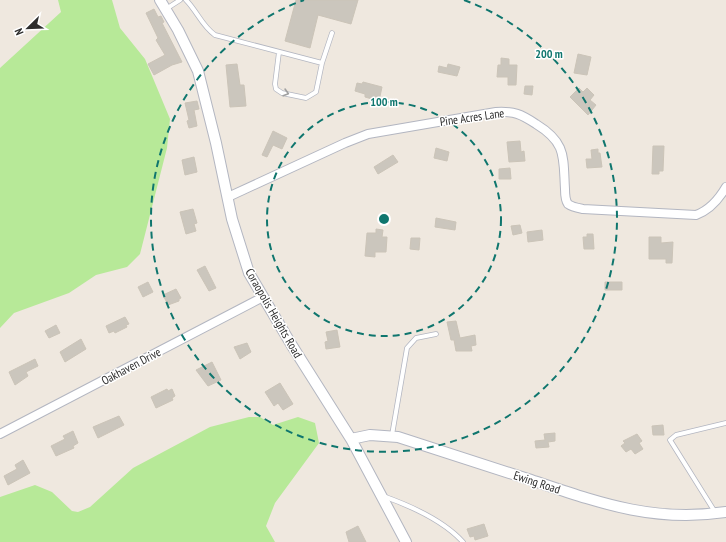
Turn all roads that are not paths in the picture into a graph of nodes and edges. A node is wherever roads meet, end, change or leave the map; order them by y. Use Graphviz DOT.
graph roads {
  1 [pos="160,0"];
  2 [pos="180,0"];
  3 [pos="186,0"];
  4 [pos="166,9"];
  5 [pos="332,33"];
  6 [pos="279,52"];
  7 [pos="322,63"];
  8 [pos="726,187"];
  9 [pos="228,197"];
  10 [pos="263,297"];
  11 [pos="436,334"];
  12 [pos="726,423"];
  13 [pos="0,434"];
  14 [pos="392,436"];
  15 [pos="351,439"];
  16 [pos="381,496"];
  17 [pos="721,513"];
  18 [pos="406,542"];
  19 [pos="464,542"];
  1 -- 4 [label="street, Coraopolis Heights Road"];
  2 -- 4 [label="lane"];
  3 -- 6 [label="lane"];
  4 -- 9 [label="street, Coraopolis Heights Road"];
  5 -- 7 [label="lane"];
  6 -- 7 [label="lane"];
  6 -- 7 [label="lane, one-way"];
  8 -- 9 [label="street, Pine Acres Lane"];
  9 -- 10 [label="street, Coraopolis Heights Road"];
  10 -- 13 [label="street, Oakhaven Drive"];
  10 -- 15 [label="street, Coraopolis Heights Road"];
  11 -- 14 [label="lane"];
  12 -- 17 [label="lane"];
  14 -- 15 [label="street, Ewing Road"];
  14 -- 17 [label="street, Ewing Road"];
  15 -- 16 [label="street, Coraopolis Heights Road"];
  16 -- 18 [label="street, Coraopolis Heights Road"];
  16 -- 19 [label="lane"];
}
